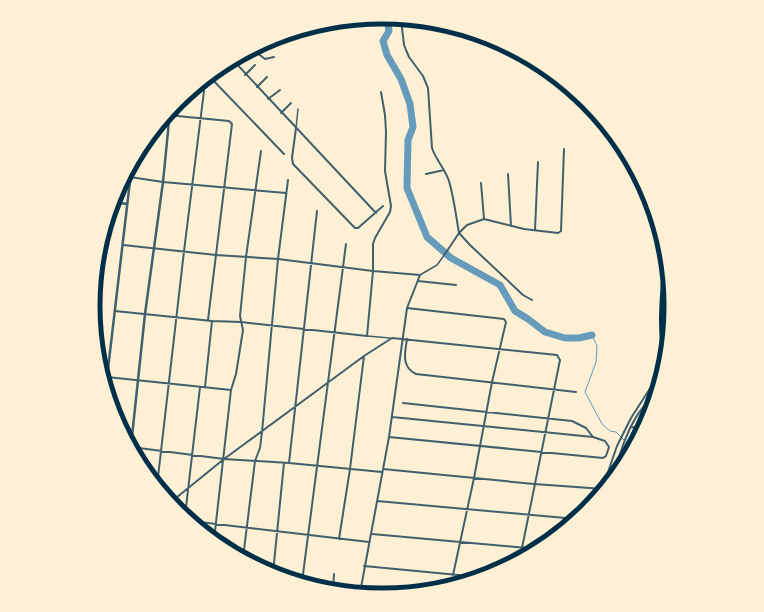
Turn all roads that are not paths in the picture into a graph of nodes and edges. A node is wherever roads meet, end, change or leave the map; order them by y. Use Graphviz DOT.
graph roads {
  1 [pos="402,25"];
  2 [pos="257,53"];
  3 [pos="274,57"];
  4 [pos="237,65"];
  5 [pos="255,65"];
  6 [pos="245,74"];
  7 [pos="267,77"];
  8 [pos="213,80"];
  9 [pos="257,87"];
  10 [pos="280,90"];
  11 [pos="204,91"];
  12 [pos="381,92"];
  13 [pos="268,100"];
  14 [pos="291,103"];
  15 [pos="298,109"];
  16 [pos="281,113"];
  17 [pos="175,115"];
  18 [pos="202,118"];
  19 [pos="168,122"];
  20 [pos="296,128"];
  21 [pos="564,149"];
  22 [pos="261,151"];
  23 [pos="284,154"];
  24 [pos="538,162"];
  25 [pos="444,170"];
  26 [pos="426,174"];
  27 [pos="508,174"];
  28 [pos="130,178"];
  29 [pos="130,180"];
  30 [pos="288,180"];
  31 [pos="163,182"];
  32 [pos="481,183"];
  33 [pos="193,185"];
  34 [pos="224,188"];
  35 [pos="256,190"];
  36 [pos="286,193"];
  37 [pos="119,203"];
  38 [pos="127,204"];
  39 [pos="383,206"];
  40 [pos="317,211"];
  41 [pos="376,213"];
  42 [pos="484,219"];
  43 [pos="511,226"];
  44 [pos="535,230"];
  45 [pos="459,233"];
  46 [pos="123,244"];
  47 [pos="346,244"];
  48 [pos="154,249"];
  49 [pos="184,251"];
  50 [pos="445,254"];
  51 [pos="216,255"];
  52 [pos="246,257"];
  53 [pos="278,259"];
  54 [pos="312,263"];
  55 [pos="343,267"];
  56 [pos="373,271"];
  57 [pos="420,275"];
  58 [pos="418,281"];
  59 [pos="456,286"];
  60 [pos="663,292"];
  61 [pos="532,300"];
  62 [pos="407,308"];
  63 [pos="115,311"];
  64 [pos="145,314"];
  65 [pos="177,318"];
  66 [pos="208,320"];
  67 [pos="212,321"];
  68 [pos="241,322"];
  69 [pos="272,326"];
  70 [pos="305,330"];
  71 [pos="335,334"];
  72 [pos="367,336"];
  73 [pos="392,338"];
  74 [pos="403,339"];
  75 [pos="407,339"];
  76 [pos="662,343"];
  77 [pos="500,350"];
  78 [pos="364,356"];
  79 [pos="108,371"];
  80 [pos="110,377"];
  81 [pos="138,380"];
  82 [pos="329,381"];
  83 [pos="492,382"];
  84 [pos="169,383"];
  85 [pos="653,384"];
  86 [pos="200,387"];
  87 [pos="205,387"];
  88 [pos="231,390"];
  89 [pos="554,390"];
  90 [pos="576,392"];
  91 [pos="647,402"];
  92 [pos="403,403"];
  93 [pos="296,406"];
  94 [pos="486,412"];
  95 [pos="392,417"];
  96 [pos="548,418"];
  97 [pos="483,426"];
  98 [pos="632,427"];
  99 [pos="636,428"];
  100 [pos="262,432"];
  101 [pos="545,432"];
  102 [pos="132,436"];
  103 [pos="390,437"];
  104 [pos="593,437"];
  105 [pos="479,446"];
  106 [pos="138,447"];
  107 [pos="161,450"];
  108 [pos="541,451"];
  109 [pos="192,454"];
  110 [pos="224,458"];
  111 [pos="619,458"];
  112 [pos="255,461"];
  113 [pos="284,463"];
  114 [pos="289,463"];
  115 [pos="318,466"];
  116 [pos="350,469"];
  117 [pos="383,469"];
  118 [pos="382,472"];
  119 [pos="158,478"];
  120 [pos="474,478"];
  121 [pos="534,484"];
  122 [pos="601,484"];
  123 [pos="189,487"];
  124 [pos="597,489"];
  125 [pos="176,498"];
  126 [pos="377,501"];
  127 [pos="186,508"];
  128 [pos="466,510"];
  129 [pos="528,515"];
  130 [pos="568,518"];
  131 [pos="201,522"];
  132 [pos="216,524"];
  133 [pos="246,528"];
  134 [pos="277,532"];
  135 [pos="215,533"];
  136 [pos="372,534"];
  137 [pos="308,535"];
  138 [pos="339,539"];
  139 [pos="369,542"];
  140 [pos="460,542"];
  141 [pos="522,547"];
  142 [pos="527,547"];
  143 [pos="244,551"];
  144 [pos="521,551"];
  145 [pos="273,566"];
  146 [pos="364,566"];
  147 [pos="334,574"];
  148 [pos="453,575"];
  149 [pos="303,576"];
  150 [pos="463,576"];
  151 [pos="333,584"];
  152 [pos="361,587"];
  1 -- 25 [label="street"];
  2 -- 3 [label="street"];
  4 -- 6 [label="street"];
  5 -- 6 [label="street"];
  6 -- 9 [label="street"];
  7 -- 9 [label="street"];
  8 -- 23 [label="street"];
  9 -- 13 [label="street"];
  10 -- 13 [label="street"];
  11 -- 18 [label="street"];
  12 -- 56 [label="street"];
  13 -- 16 [label="street"];
  14 -- 16 [label="street"];
  15 -- 20 [label="street"];
  16 -- 20 [label="street"];
  17 -- 18 [label="street"];
  18 -- 33 [label="street"];
  18 -- 34 [label="street"];
  19 -- 31 [label="street"];
  20 -- 41 [label="street"];
  20 -- 41 [label="street"];
  21 -- 44 [label="street"];
  22 -- 35 [label="street"];
  24 -- 44 [label="street"];
  25 -- 26 [label="street"];
  25 -- 45 [label="street"];
  27 -- 43 [label="street"];
  28 -- 31 [label="street"];
  29 -- 38 [label="street"];
  30 -- 36 [label="street"];
  31 -- 33 [label="street"];
  31 -- 48 [label="street"];
  32 -- 42 [label="street"];
  33 -- 34 [label="street"];
  33 -- 49 [label="street"];
  34 -- 35 [label="street"];
  34 -- 51 [label="street"];
  35 -- 36 [label="street"];
  35 -- 52 [label="street"];
  36 -- 53 [label="street"];
  37 -- 38 [label="street"];
  38 -- 46 [label="street"];
  39 -- 41 [label="street"];
  40 -- 54 [label="street"];
  42 -- 43 [label="street"];
  42 -- 45 [label="street"];
  43 -- 44 [label="street"];
  45 -- 50 [label="street"];
  45 -- 61 [label="street"];
  46 -- 48 [label="street"];
  46 -- 63 [label="street"];
  47 -- 55 [label="street"];
  48 -- 49 [label="street"];
  48 -- 64 [label="street"];
  49 -- 51 [label="street"];
  49 -- 65 [label="street"];
  50 -- 57 [label="street"];
  51 -- 52 [label="street"];
  51 -- 66 [label="street"];
  52 -- 53 [label="street"];
  52 -- 68 [label="street"];
  53 -- 54 [label="street"];
  53 -- 69 [label="street"];
  54 -- 55 [label="street"];
  54 -- 70 [label="street"];
  55 -- 56 [label="street"];
  55 -- 71 [label="street"];
  56 -- 57 [label="street"];
  56 -- 72 [label="street"];
  57 -- 58 [label="street"];
  58 -- 59 [label="street"];
  58 -- 62 [label="street"];
  60 -- 76 [label="main road"];
  62 -- 74 [label="street"];
  62 -- 77 [label="street"];
  63 -- 64 [label="street"];
  63 -- 79 [label="street"];
  64 -- 65 [label="street"];
  64 -- 81 [label="street"];
  65 -- 66 [label="street"];
  65 -- 84 [label="street"];
  66 -- 67 [label="street"];
  67 -- 68 [label="street"];
  67 -- 87 [label="street"];
  68 -- 69 [label="street"];
  68 -- 88 [label="street"];
  69 -- 70 [label="street"];
  69 -- 100 [label="street"];
  70 -- 71 [label="street"];
  70 -- 93 [label="street"];
  71 -- 72 [label="street"];
  71 -- 82 [label="street"];
  72 -- 73 [label="street"];
  73 -- 74 [label="street"];
  73 -- 78 [label="street"];
  74 -- 75 [label="street"];
  74 -- 95 [label="street"];
  75 -- 77 [label="street"];
  75 -- 83 [label="street"];
  77 -- 83 [label="street"];
  77 -- 89 [label="street"];
  78 -- 82 [label="street"];
  78 -- 116 [label="street"];
  80 -- 81 [label="street"];
  81 -- 84 [label="street"];
  81 -- 102 [label="street"];
  82 -- 93 [label="street"];
  82 -- 115 [label="street"];
  83 -- 89 [label="street"];
  83 -- 94 [label="street"];
  84 -- 86 [label="street"];
  84 -- 107 [label="street"];
  85 -- 122 [label="street"];
  86 -- 87 [label="street"];
  86 -- 109 [label="street"];
  87 -- 88 [label="street"];
  88 -- 110 [label="street"];
  89 -- 90 [label="street"];
  89 -- 96 [label="street"];
  91 -- 98 [label="street"];
  92 -- 94 [label="street"];
  93 -- 100 [label="street"];
  93 -- 114 [label="street"];
  94 -- 96 [label="street"];
  94 -- 97 [label="street"];
  95 -- 97 [label="street"];
  95 -- 103 [label="street"];
  96 -- 101 [label="street"];
  96 -- 104 [label="street"];
  97 -- 101 [label="street"];
  97 -- 105 [label="street"];
  98 -- 99 [label="street"];
  98 -- 111 [label="street"];
  100 -- 110 [label="street"];
  100 -- 112 [label="street"];
  101 -- 104 [label="street"];
  101 -- 108 [label="street"];
  103 -- 105 [label="street"];
  103 -- 117 [label="street"];
  104 -- 108 [label="street"];
  105 -- 108 [label="street"];
  105 -- 120 [label="street"];
  106 -- 107 [label="street"];
  107 -- 109 [label="street"];
  107 -- 119 [label="street"];
  108 -- 121 [label="street"];
  109 -- 110 [label="street"];
  109 -- 123 [label="street"];
  110 -- 112 [label="street"];
  110 -- 123 [label="street"];
  110 -- 132 [label="street"];
  112 -- 113 [label="street"];
  112 -- 133 [label="street"];
  113 -- 114 [label="street"];
  113 -- 134 [label="street"];
  114 -- 115 [label="street"];
  115 -- 116 [label="street"];
  115 -- 137 [label="street"];
  116 -- 118 [label="street"];
  116 -- 138 [label="street"];
  117 -- 118 [label="street"];
  117 -- 120 [label="street"];
  118 -- 126 [label="street"];
  120 -- 121 [label="street"];
  120 -- 128 [label="street"];
  121 -- 124 [label="street"];
  121 -- 129 [label="street"];
  123 -- 125 [label="street"];
  123 -- 127 [label="street"];
  126 -- 128 [label="street"];
  126 -- 136 [label="street"];
  128 -- 129 [label="street"];
  128 -- 140 [label="street"];
  129 -- 130 [label="street"];
  129 -- 141 [label="street"];
  131 -- 132 [label="street"];
  132 -- 133 [label="street"];
  132 -- 135 [label="street"];
  133 -- 134 [label="street"];
  133 -- 143 [label="street"];
  134 -- 137 [label="street"];
  134 -- 145 [label="street"];
  136 -- 139 [label="street"];
  136 -- 140 [label="street"];
  137 -- 138 [label="street"];
  137 -- 149 [label="street"];
  138 -- 139 [label="street"];
  139 -- 146 [label="street"];
  140 -- 141 [label="street"];
  140 -- 148 [label="street"];
  141 -- 142 [label="street"];
  141 -- 144 [label="street"];
  146 -- 148 [label="street"];
  146 -- 152 [label="street"];
  147 -- 151 [label="street"];
  148 -- 150 [label="street"];
}
